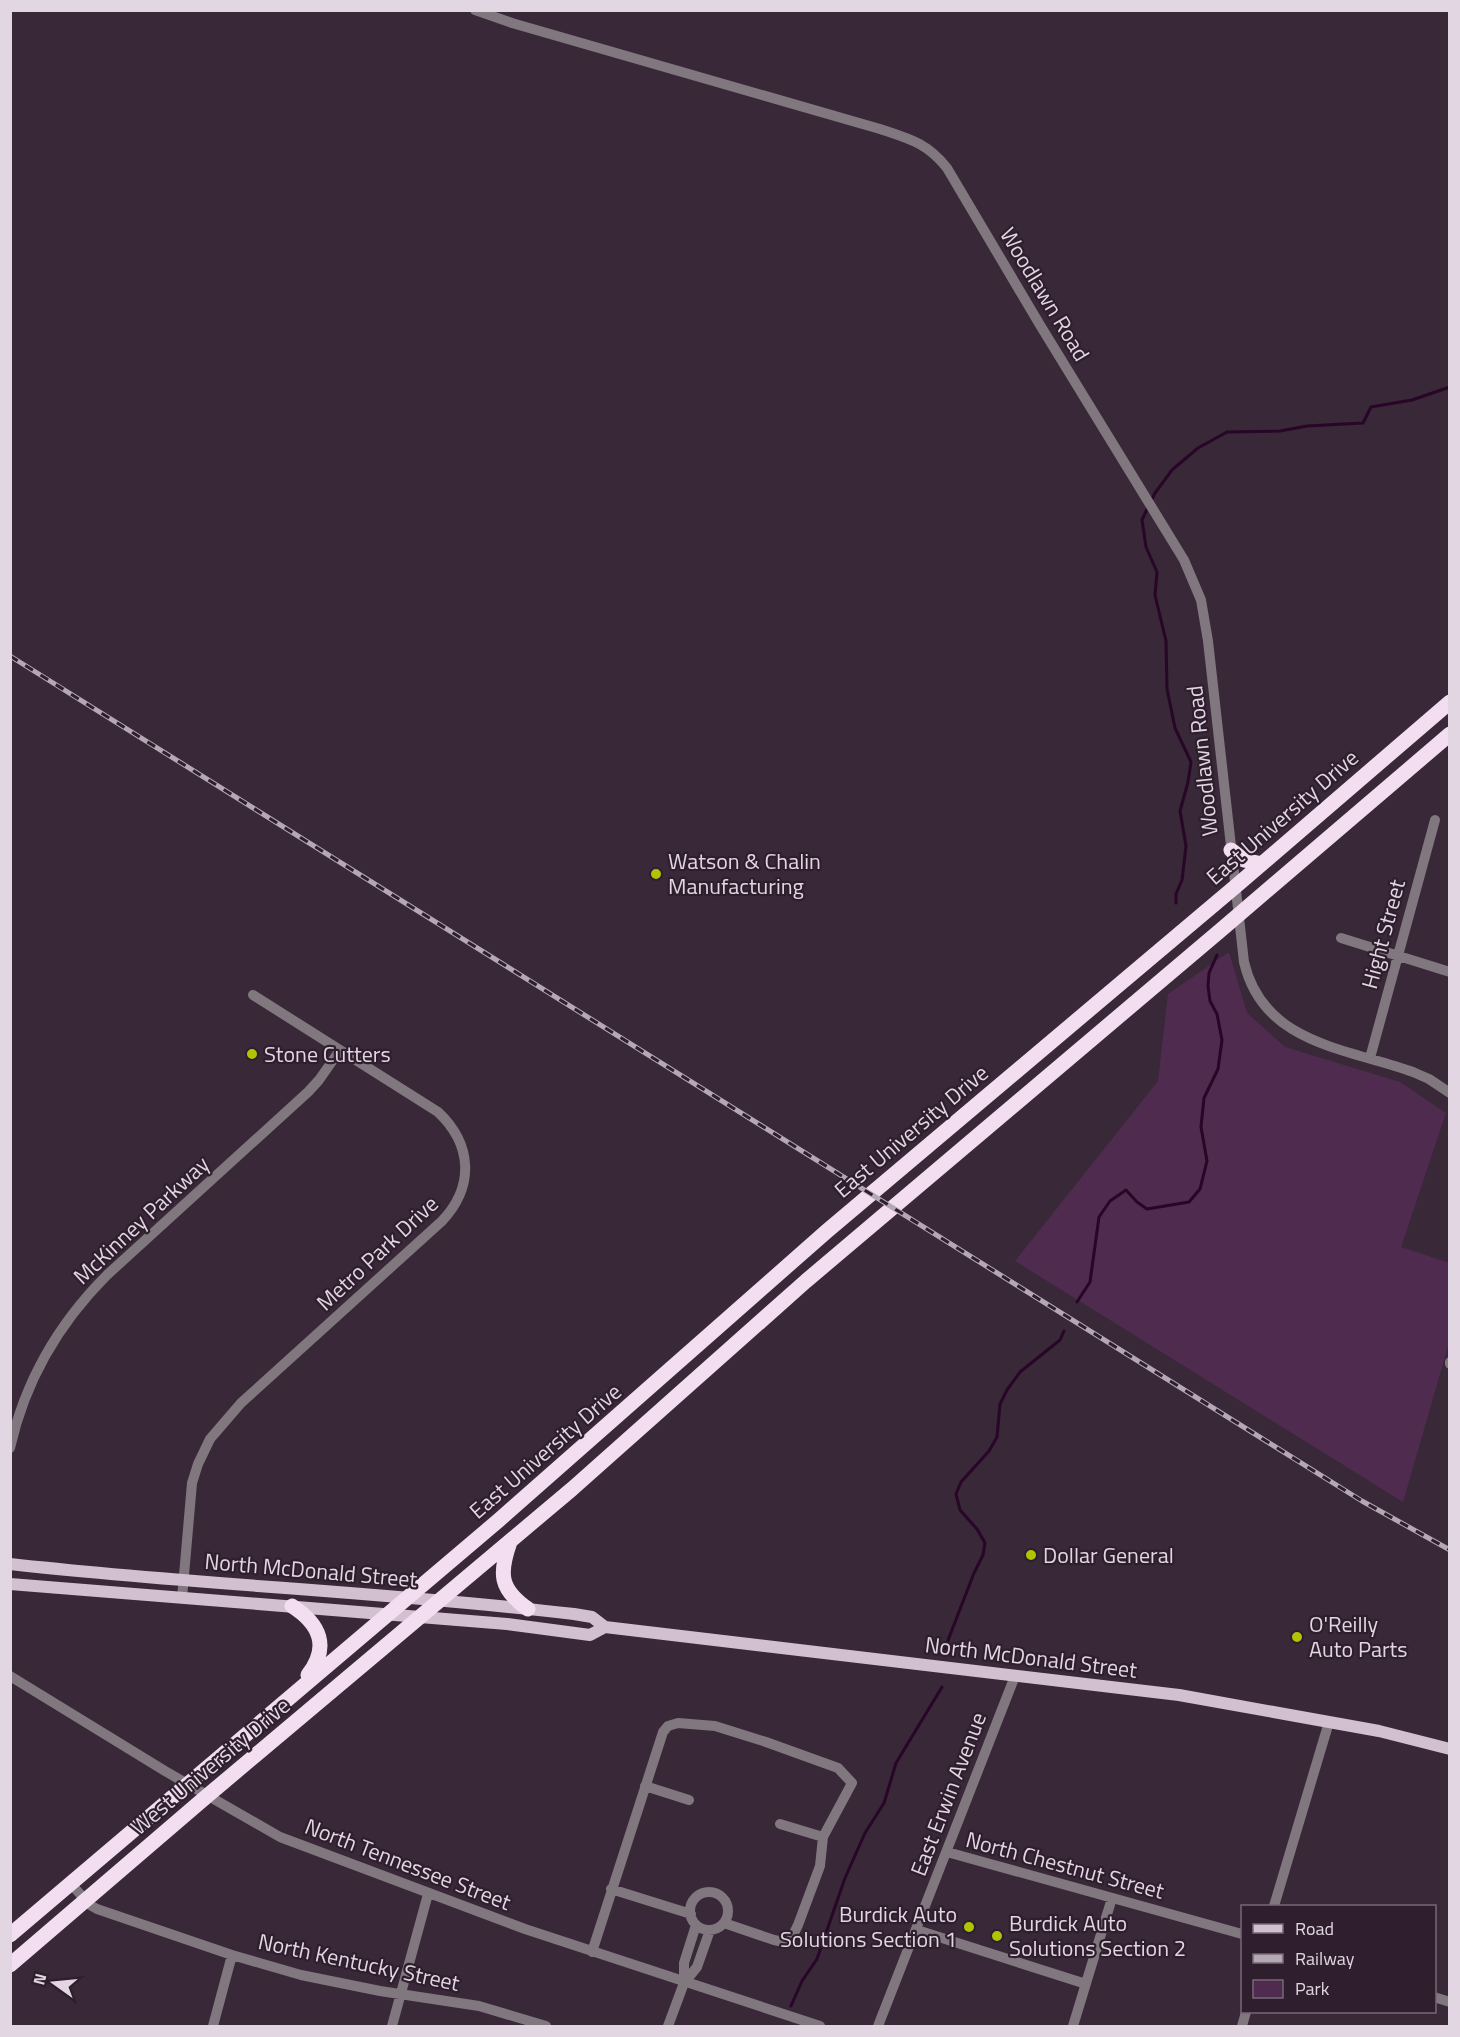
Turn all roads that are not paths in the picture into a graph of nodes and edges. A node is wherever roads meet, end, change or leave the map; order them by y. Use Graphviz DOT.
graph roads {
  1 [pos="475,10"];
  2 [pos="1449,702"];
  3 [pos="1449,734"];
  4 [pos="1370,771"];
  5 [pos="1385,790"];
  6 [pos="1435,820"];
  7 [pos="1231,850"];
  8 [pos="1262,864"];
  9 [pos="1236,886"];
  10 [pos="1239,914"];
  11 [pos="1341,938"];
  12 [pos="1397,955"];
  13 [pos="1449,972"];
  14 [pos="253,995"];
  15 [pos="1068,1029"];
  16 [pos="1083,1047"];
  17 [pos="340,1050"];
  18 [pos="1370,1058"];
  19 [pos="1449,1093"];
  20 [pos="610,1424"];
  21 [pos="626,1443"];
  22 [pos="10,1448"];
  23 [pos="512,1539"];
  24 [pos="10,1564"];
  25 [pos="183,1581"];
  26 [pos="10,1584"];
  27 [pos="182,1598"];
  28 [pos="405,1599"];
  29 [pos="439,1601"];
  30 [pos="292,1606"];
  31 [pos="528,1609"];
  32 [pos="387,1614"];
  33 [pos="420,1617"];
  34 [pos="604,1627"];
  35 [pos="10,1676"];
  36 [pos="1015,1676"];
  37 [pos="290,1697"];
  38 [pos="1329,1722"];
  39 [pos="1449,1749"];
  40 [pos="187,1784"];
  41 [pos="645,1786"];
  42 [pos="207,1796"];
  43 [pos="689,1800"];
  44 [pos="780,1824"];
  45 [pos="823,1837"];
  46 [pos="947,1852"];
  47 [pos="71,1884"];
  48 [pos="611,1889"];
  49 [pos="428,1894"];
  50 [pos="1112,1898"];
  51 [pos="86,1901"];
  52 [pos="1274,1905"];
  53 [pos="691,1914"];
  54 [pos="724,1923"];
  55 [pos="696,1925"];
  56 [pos="710,1930"];
  57 [pos="917,1930"];
  58 [pos="1241,1934"];
  59 [pos="10,1935"];
  60 [pos="592,1952"];
  61 [pos="232,1955"];
  62 [pos="10,1965"];
  63 [pos="684,1983"];
  64 [pos="1086,1983"];
  65 [pos="401,1995"];
  66 [pos="213,2026"];
  67 [pos="392,2026"];
  68 [pos="546,2026"];
  69 [pos="668,2026"];
  70 [pos="820,2026"];
  71 [pos="878,2026"];
  72 [pos="1073,2026"];
  1 -- 7 [label="street, Woodlawn Road"];
  2 -- 4 [label="highway, East University Drive"];
  3 -- 5 [label="highway, East University Drive"];
  4 -- 5 [label="highway"];
  4 -- 8 [label="highway, East University Drive"];
  5 -- 10 [label="highway, East University Drive"];
  6 -- 12 [label="street, Hight Street"];
  7 -- 8 [label="highway"];
  7 -- 9 [label="street, Woodlawn Road"];
  8 -- 9 [label="highway, East University Drive"];
  9 -- 10 [label="street, Woodlawn Road"];
  9 -- 15 [label="highway, East University Drive"];
  10 -- 16 [label="highway, East University Drive"];
  10 -- 18 [label="street, Woodlawn Road"];
  11 -- 12 [label="street"];
  12 -- 13 [label="street"];
  12 -- 18 [label="street, Hight Street"];
  14 -- 17 [label="street, Metro Park Drive"];
  15 -- 16 [label="highway"];
  15 -- 20 [label="highway, East University Drive"];
  16 -- 21 [label="highway, East University Drive"];
  17 -- 22 [label="street, McKinney Parkway"];
  17 -- 25 [label="street, Metro Park Drive"];
  18 -- 19 [label="street, Woodlawn Road"];
  20 -- 21 [label="highway"];
  20 -- 28 [label="highway, East University Drive"];
  21 -- 23 [label="highway, East University Drive"];
  23 -- 29 [label="highway, East University Drive"];
  23 -- 31 [label="highway"];
  24 -- 25 [label="main road, North McDonald Street"];
  25 -- 27 [label="street, Metro Park Drive"];
  25 -- 28 [label="main road, North McDonald Street"];
  26 -- 27 [label="main road, North McDonald Street"];
  27 -- 30 [label="main road, North McDonald Street"];
  28 -- 29 [label="main road, North McDonald Street"];
  28 -- 32 [label="highway, West University Drive"];
  29 -- 31 [label="main road, North McDonald Street"];
  29 -- 33 [label="highway, West University Drive"];
  30 -- 32 [label="main road, North McDonald Street"];
  30 -- 37 [label="highway"];
  31 -- 34 [label="main road, North McDonald Street"];
  32 -- 33 [label="main road, North McDonald Street"];
  32 -- 37 [label="highway, West University Drive"];
  33 -- 34 [label="main road, North McDonald Street"];
  33 -- 42 [label="highway, West University Drive"];
  34 -- 36 [label="main road, North McDonald Street"];
  35 -- 40 [label="street, North Tennessee Street"];
  36 -- 38 [label="main road, North McDonald Street"];
  36 -- 46 [label="street, East Erwin Avenue"];
  37 -- 40 [label="highway, West University Drive"];
  38 -- 39 [label="main road, North McDonald Street"];
  38 -- 52 [label="street"];
  40 -- 42 [label="street, North Tennessee Street"];
  40 -- 47 [label="highway, West University Drive"];
  41 -- 43 [label="street"];
  41 -- 45 [label="street"];
  41 -- 48 [label="street"];
  42 -- 49 [label="street, North Tennessee Street"];
  42 -- 51 [label="highway, West University Drive"];
  44 -- 45 [label="street"];
  45 -- 54 [label="street"];
  46 -- 50 [label="street, North Chestnut Street"];
  46 -- 57 [label="street, East Erwin Avenue"];
  47 -- 51 [label="street, North Kentucky Street"];
  47 -- 59 [label="highway, West University Drive"];
  48 -- 53 [label="street"];
  48 -- 60 [label="street"];
  49 -- 60 [label="street, North Tennessee Street"];
  49 -- 65 [label="street"];
  50 -- 58 [label="street, North Chestnut Street"];
  50 -- 64 [label="street"];
  51 -- 61 [label="street, North Kentucky Street"];
  51 -- 62 [label="highway, West University Drive"];
  53 -- 54 [label="street"];
  53 -- 55 [label="street"];
  54 -- 56 [label="street"];
  55 -- 56 [label="street"];
  55 -- 63 [label="street"];
  56 -- 63 [label="street"];
  57 -- 64 [label="street"];
  57 -- 71 [label="street, East Erwin Avenue"];
  60 -- 63 [label="street, North Tennessee Street"];
  61 -- 65 [label="street, North Kentucky Street"];
  61 -- 66 [label="street"];
  63 -- 69 [label="street"];
  63 -- 70 [label="street, North Tennessee Street"];
  64 -- 72 [label="street"];
  65 -- 67 [label="street"];
  65 -- 68 [label="street, North Kentucky Street"];
}
